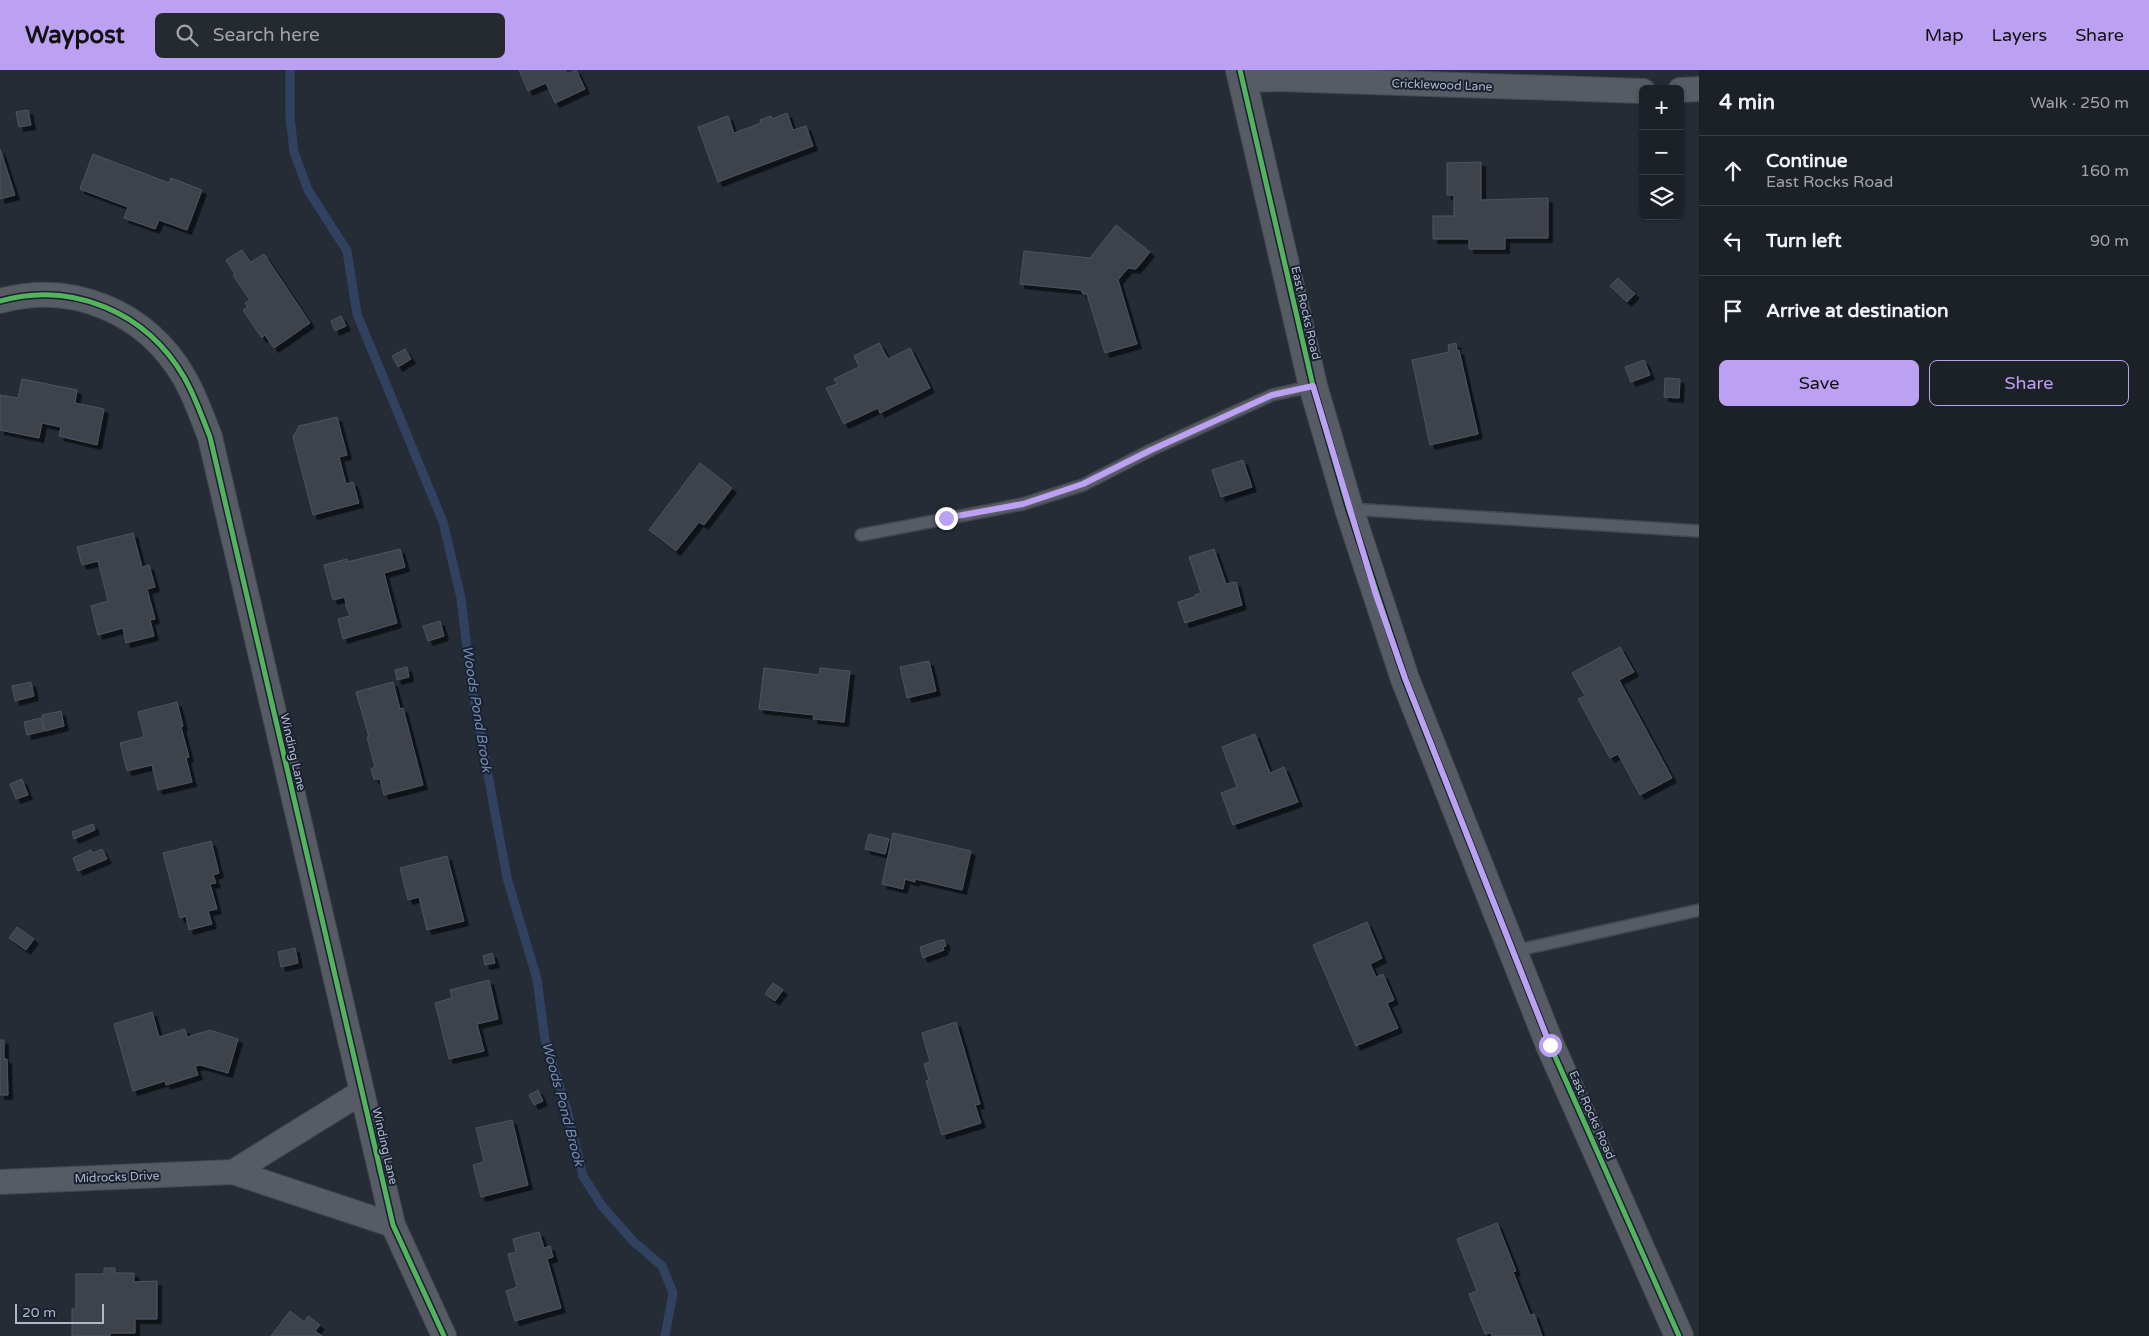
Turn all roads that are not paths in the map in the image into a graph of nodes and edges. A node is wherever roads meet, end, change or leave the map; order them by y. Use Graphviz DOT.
graph roads {
  1 [pos="1241,75"];
  2 [pos="1699,89"];
  3 [pos="1684,90"];
  4 [pos="1639,91"];
  5 [pos="0,301"];
  6 [pos="1313,386"];
  7 [pos="1349,509"];
  8 [pos="1699,531"];
  9 [pos="861,535"];
  10 [pos="1699,910"];
  11 [pos="1514,951"];
  12 [pos="362,1092"];
  13 [pos="233,1172"];
  14 [pos="0,1182"];
  15 [pos="393,1225"];
  16 [pos="444,1336"];
  17 [pos="1679,1336"];
  1 -- 4 [label="street, Cricklewood Lane"];
  1 -- 6 [label="street, East Rocks Road"];
  2 -- 3 [label="street"];
  5 -- 12 [label="street, Winding Lane"];
  6 -- 7 [label="street, East Rocks Road"];
  6 -- 9 [label="lane"];
  7 -- 8 [label="lane"];
  7 -- 11 [label="street, East Rocks Road"];
  10 -- 11 [label="lane"];
  11 -- 17 [label="street, East Rocks Road"];
  12 -- 13 [label="street, Midrocks Drive"];
  12 -- 15 [label="street, Winding Lane"];
  13 -- 14 [label="street, Midrocks Drive"];
  13 -- 15 [label="street, Midrocks Drive"];
  15 -- 16 [label="street, Winding Lane"];
}
